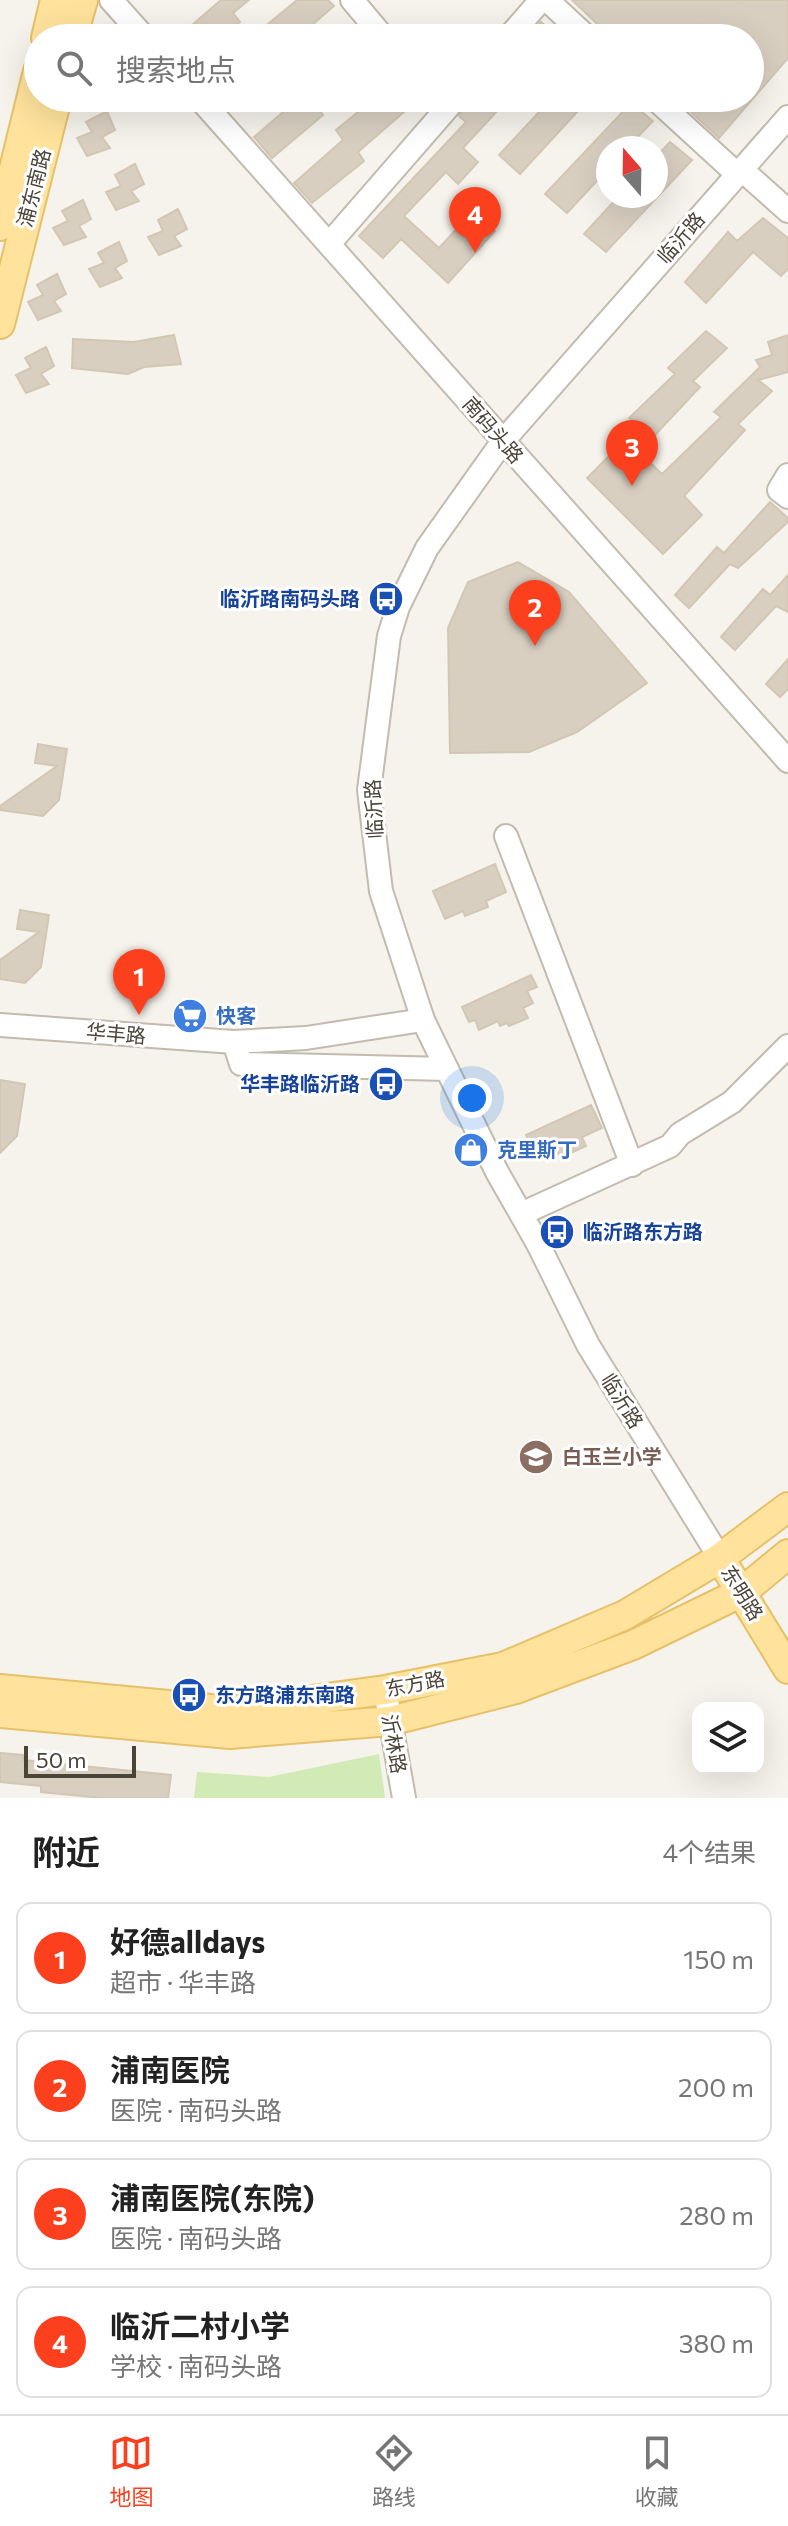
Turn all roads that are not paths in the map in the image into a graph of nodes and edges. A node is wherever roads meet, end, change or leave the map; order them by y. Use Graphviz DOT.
graph roads {
  1 [pos="55,0"];
  2 [pos="83,0"];
  3 [pos="111,0"];
  4 [pos="352,0"];
  5 [pos="544,0"];
  6 [pos="49,24"];
  7 [pos="76,24"];
  8 [pos="132,24"];
  9 [pos="372,24"];
  10 [pos="521,24"];
  11 [pos="572,24"];
  12 [pos="28,112"];
  13 [pos="53,112"];
  14 [pos="211,112"];
  15 [pos="438,112"];
  16 [pos="670,112"];
  17 [pos="788,117"];
  18 [pos="739,172"];
  19 [pos="788,211"];
  20 [pos="0,226"];
  21 [pos="329,244"];
  22 [pos="0,324"];
  23 [pos="503,441"];
  24 [pos="788,475"];
  25 [pos="788,497"];
  26 [pos="788,761"];
  27 [pos="506,836"];
  28 [pos="423,1020"];
  29 [pos="0,1025"];
  30 [pos="234,1042"];
  31 [pos="788,1046"];
  32 [pos="447,1069"];
  33 [pos="632,1165"];
  34 [pos="521,1214"];
  35 [pos="788,1507"];
  36 [pos="788,1554"];
  37 [pos="720,1558"];
  38 [pos="742,1592"];
  39 [pos="788,1669"];
  40 [pos="0,1689"];
  41 [pos="385,1690"];
  42 [pos="0,1713"];
  43 [pos="390,1721"];
  44 [pos="404,1798"];
  1 -- 6 [label="main road"];
  2 -- 7 [label="main road"];
  3 -- 8 [label="street"];
  4 -- 9 [label="street"];
  5 -- 10 [label="street"];
  5 -- 11 [label="street"];
  12 -- 20 [label="main road, 浦东南路"];
  13 -- 22 [label="main road, 浦东南路"];
  14 -- 21 [label="street, 南码头路"];
  15 -- 21 [label="street"];
  16 -- 18 [label="street"];
  17 -- 18 [label="street, 临沂路"];
  18 -- 19 [label="street"];
  18 -- 23 [label="street, 临沂路"];
  21 -- 23 [label="street, 南码头路"];
  23 -- 26 [label="street, 南码头路"];
  23 -- 28 [label="street, 临沂路"];
  24 -- 25 [label="street"];
  27 -- 33 [label="street"];
  28 -- 30 [label="street, 华丰路"];
  28 -- 32 [label="street, 临沂路"];
  29 -- 30 [label="street, 华丰路"];
  30 -- 32 [label="street"];
  31 -- 33 [label="street"];
  32 -- 34 [label="street, 临沂路"];
  33 -- 34 [label="street"];
  34 -- 37 [label="street, 临沂路"];
  35 -- 37 [label="main road, 东方路"];
  36 -- 38 [label="main road, 东方路"];
  37 -- 38 [label="main road, 东明路"];
  37 -- 41 [label="main road, 东方路"];
  38 -- 39 [label="main road, 东明路"];
  38 -- 43 [label="main road, 东方路"];
  40 -- 41 [label="main road, 东方路"];
  41 -- 43 [label="street, 沂林路"];
  42 -- 43 [label="main road, 东方路"];
  43 -- 44 [label="street, 沂林路"];
}
